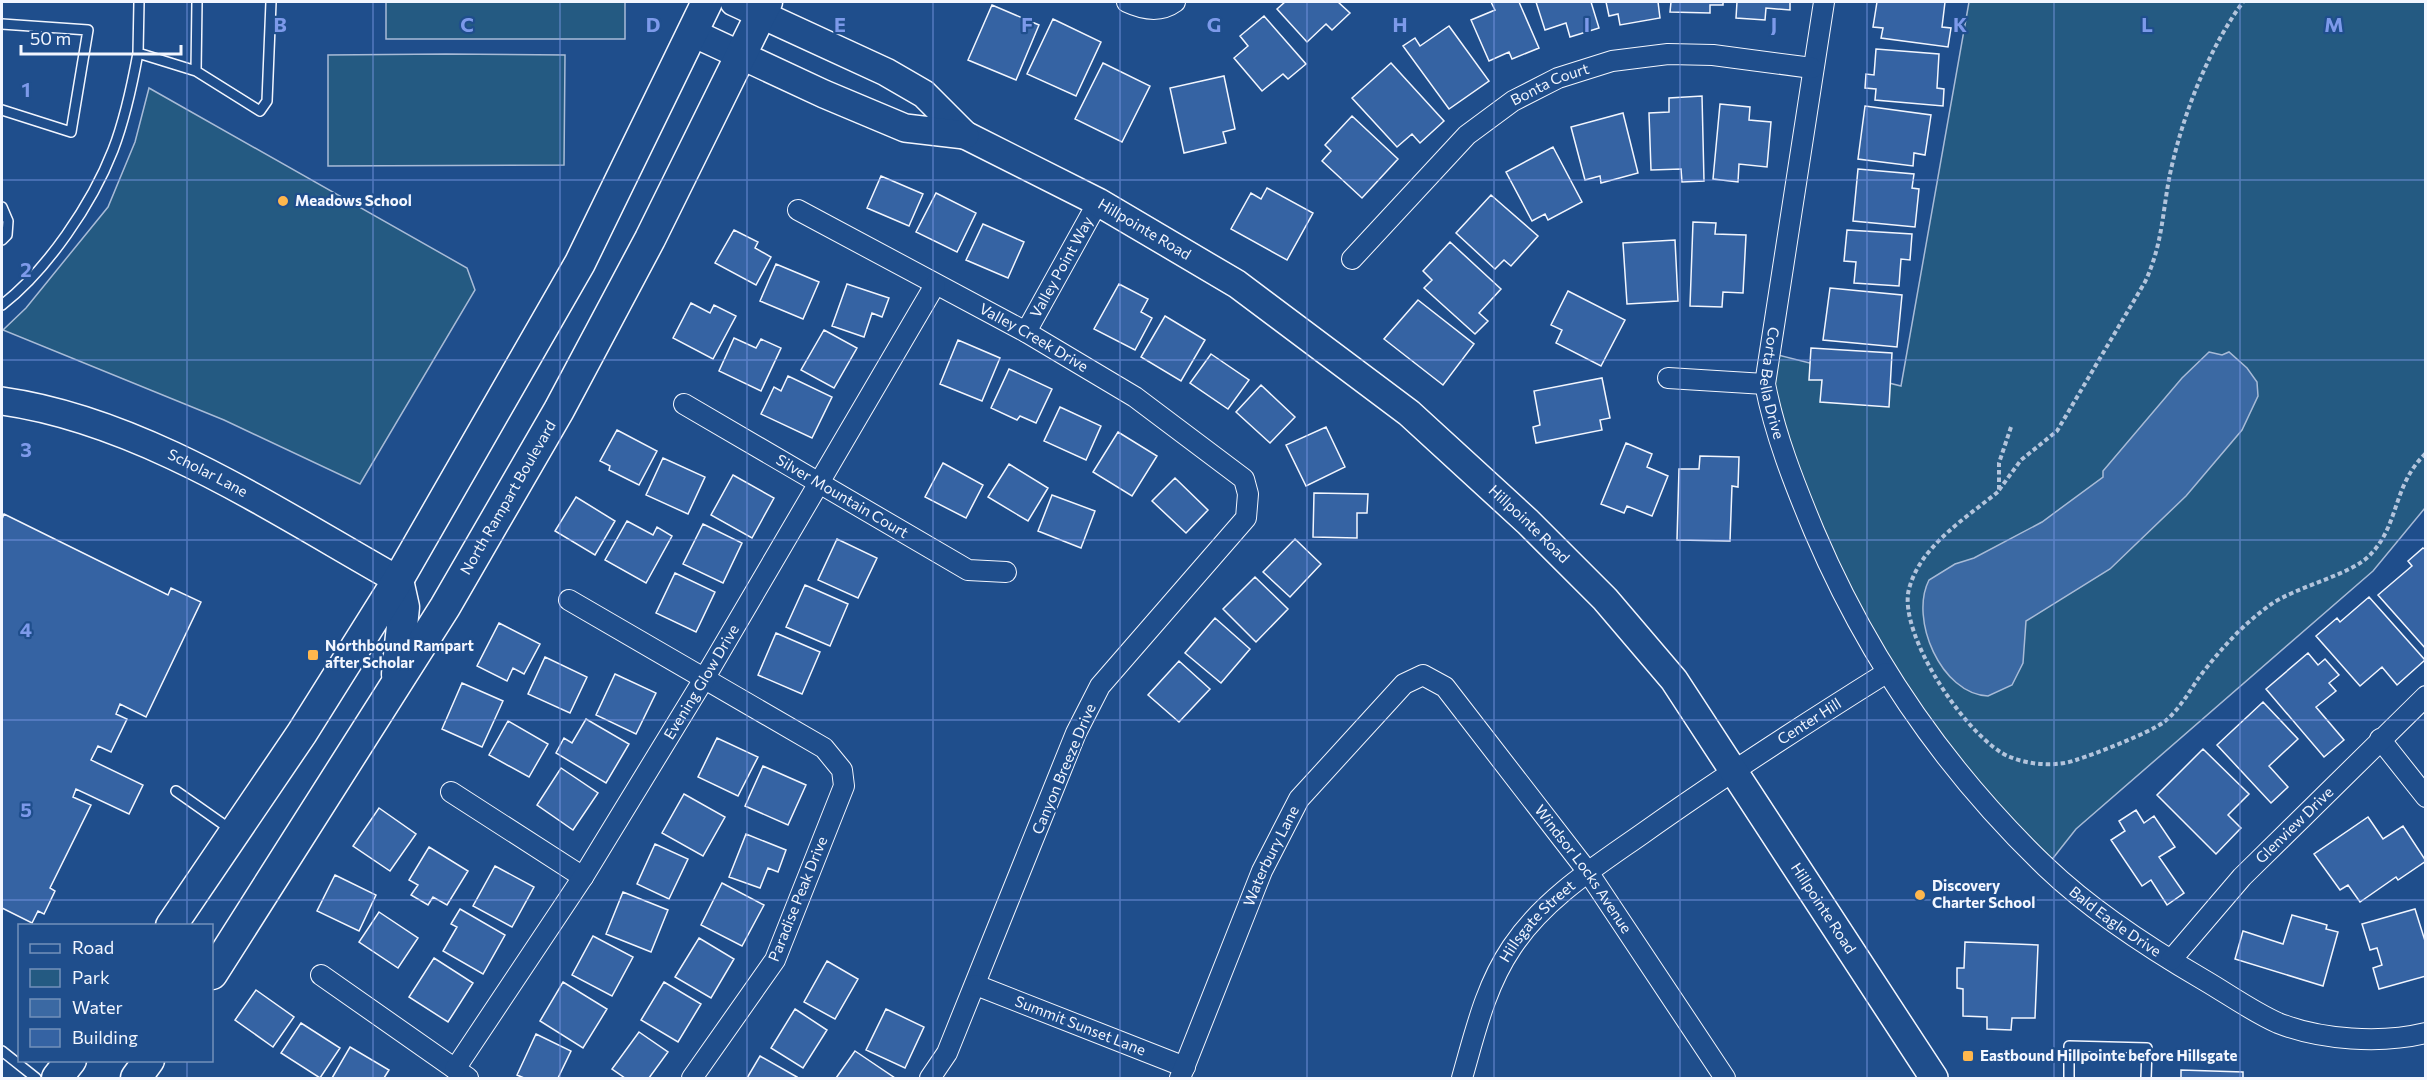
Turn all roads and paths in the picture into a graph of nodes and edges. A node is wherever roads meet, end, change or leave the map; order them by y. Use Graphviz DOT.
graph roads {
  1 [pos="139,2"];
  2 [pos="197,2"];
  3 [pos="271,2"];
  4 [pos="707,2"];
  5 [pos="734,2"];
  6 [pos="1127,2"];
  7 [pos="1824,2"];
  8 [pos="2243,2"];
  9 [pos="1167,5"];
  10 [pos="764,8"];
  11 [pos="2,24"];
  12 [pos="693,33"];
  13 [pos="138,53"];
  14 [pos="742,55"];
  15 [pos="1812,68"];
  16 [pos="196,71"];
  17 [pos="2,110"];
  18 [pos="965,135"];
  19 [pos="1098,202"];
  20 [pos="2,207"];
  21 [pos="798,210"];
  22 [pos="2,240"];
  23 [pos="1352,258"];
  24 [pos="935,285"];
  25 [pos="2,305"];
  26 [pos="1026,332"];
  27 [pos="1668,378"];
  28 [pos="1766,384"];
  29 [pos="2,401"];
  30 [pos="684,404"];
  31 [pos="2011,427"];
  32 [pos="2426,453"];
  33 [pos="819,483"];
  34 [pos="1999,491"];
  35 [pos="1248,494"];
  36 [pos="1006,572"];
  37 [pos="398,580"];
  38 [pos="569,600"];
  39 [pos="1886,673"];
  40 [pos="1423,675"];
  41 [pos="704,679"];
  42 [pos="394,686"];
  43 [pos="2426,696"];
  44 [pos="2380,739"];
  45 [pos="1734,769"];
  46 [pos="176,791"];
  47 [pos="451,792"];
  48 [pos="2426,797"];
  49 [pos="234,832"];
  50 [pos="1588,872"];
  51 [pos="583,877"];
  52 [pos="172,924"];
  53 [pos="2170,960"];
  54 [pos="213,972"];
  55 [pos="321,975"];
  56 [pos="976,985"];
  57 [pos="2426,1033"];
  58 [pos="2,1051"];
  59 [pos="69,1062"];
  60 [pos="148,1062"];
  61 [pos="1183,1073"];
  62 [pos="461,1074"];
  63 [pos="36,1078"];
  64 [pos="57,1078"];
  65 [pos="136,1078"];
  66 [pos="692,1078"];
  67 [pos="930,1078"];
  68 [pos="1461,1078"];
  69 [pos="1725,1078"];
  70 [pos="1934,1078"];
  71 [pos="2069,1078"];
  72 [pos="2146,1078"];
  1 -- 13 [label="lane"];
  2 -- 16 [label="lane"];
  3 -- 16 [label="lane"];
  4 -- 12 [label="main road"];
  5 -- 10 [label="street, Hillpointe Road"];
  6 -- 9 [label="street"];
  7 -- 15 [label="street, Corta Bella Drive"];
  8 -- 34 [label="path"];
  10 -- 14 [label="main road, North Rampart Boulevard"];
  10 -- 18 [label="street, Hillpointe Road"];
  11 -- 17 [label="lane"];
  12 -- 14 [label="street, Hillpointe Road"];
  12 -- 37 [label="main road"];
  13 -- 16 [label="lane"];
  13 -- 25 [label="lane"];
  14 -- 18 [label="street, Hillpointe Road"];
  14 -- 42 [label="main road, North Rampart Boulevard"];
  15 -- 23 [label="street, Bonta Court"];
  15 -- 28 [label="street, Corta Bella Drive"];
  18 -- 19 [label="street, Hillpointe Road"];
  19 -- 26 [label="street, Valley Point Way"];
  19 -- 45 [label="street, Hillpointe Road"];
  20 -- 22 [label="lane"];
  21 -- 24 [label="street, Valley Creek Drive"];
  24 -- 26 [label="street, Valley Creek Drive"];
  24 -- 33 [label="street, Evening Glow Drive"];
  26 -- 35 [label="street, Valley Creek Drive"];
  27 -- 28 [label="street"];
  28 -- 39 [label="street, Corta Bella Drive"];
  29 -- 37 [label="street, Scholar Lane"];
  30 -- 33 [label="street, Silver Mountain Court"];
  31 -- 34 [label="path"];
  32 -- 34 [label="path"];
  33 -- 36 [label="street, Silver Mountain Court"];
  33 -- 41 [label="street, Evening Glow Drive"];
  35 -- 56 [label="street, Canyon Breeze Drive"];
  37 -- 42 [label="main road"];
  37 -- 49 [label="main road"];
  38 -- 41 [label="street"];
  39 -- 45 [label="street, Center Hill"];
  39 -- 53 [label="street, Bald Eagle Drive"];
  40 -- 50 [label="street, Windsor Locks Avenue"];
  40 -- 61 [label="street, Waterbury Lane"];
  41 -- 51 [label="street, Evening Glow Drive"];
  41 -- 66 [label="street, Paradise Peak Drive"];
  42 -- 54 [label="main road, North Rampart Boulevard"];
  43 -- 44 [label="street, Glenview Drive"];
  44 -- 48 [label="street"];
  44 -- 53 [label="street, Glenview Drive"];
  45 -- 50 [label="street, Hillsgate Street"];
  45 -- 70 [label="street, Hillpointe Road"];
  46 -- 49 [label="lane"];
  47 -- 51 [label="street"];
  49 -- 52 [label="main road"];
  50 -- 68 [label="street, Hillsgate Street"];
  50 -- 69 [label="street, Windsor Locks Avenue"];
  51 -- 62 [label="street, Evening Glow Drive"];
  53 -- 57 [label="street, Bald Eagle Drive"];
  55 -- 62 [label="street"];
  56 -- 61 [label="street, Summit Sunset Lane"];
  56 -- 67 [label="street, Canyon Breeze Drive"];
  58 -- 63 [label="lane"];
  59 -- 64 [label="main road"];
  60 -- 65 [label="main road"];
  71 -- 72 [label="lane"];
}
